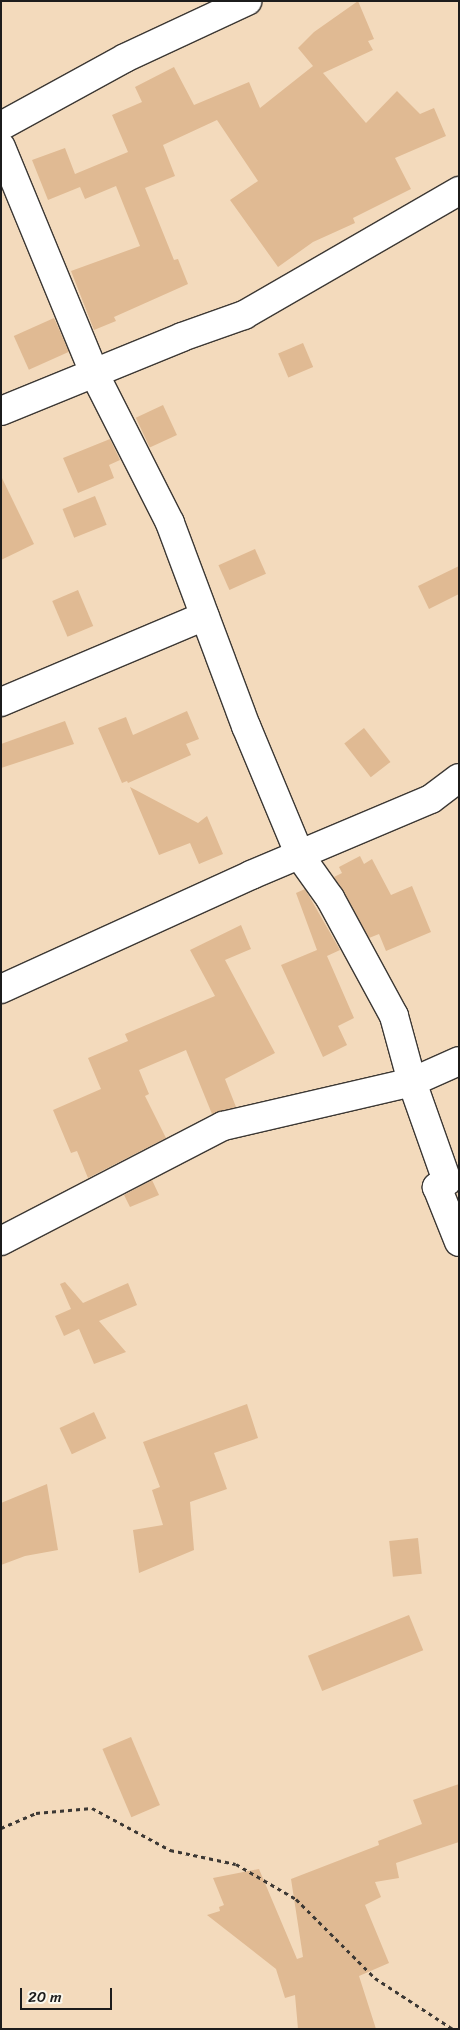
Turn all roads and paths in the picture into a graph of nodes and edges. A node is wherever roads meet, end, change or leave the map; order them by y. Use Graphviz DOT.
graph roads {
  1 [pos="247,1"];
  2 [pos="1,126"];
  3 [pos="1,147"];
  4 [pos="459,191"];
  5 [pos="95,375"];
  6 [pos="1,411"];
  7 [pos="204,616"];
  8 [pos="1,702"];
  9 [pos="459,778"];
  10 [pos="300,856"];
  11 [pos="1,989"];
  12 [pos="459,1061"];
  13 [pos="412,1082"];
  14 [pos="1,1241"];
  15 [pos="459,1242"];
  16 [pos="1,1828"];
  17 [pos="453,2029"];
  1 -- 2 [label="street"];
  3 -- 5 [label="street"];
  4 -- 5 [label="street"];
  5 -- 6 [label="street"];
  5 -- 7 [label="street"];
  7 -- 8 [label="street"];
  7 -- 10 [label="street"];
  9 -- 10 [label="street"];
  10 -- 11 [label="street"];
  10 -- 13 [label="street"];
  12 -- 13 [label="street"];
  13 -- 14 [label="street"];
  13 -- 15 [label="street"];
  16 -- 17 [label="path"];
}
